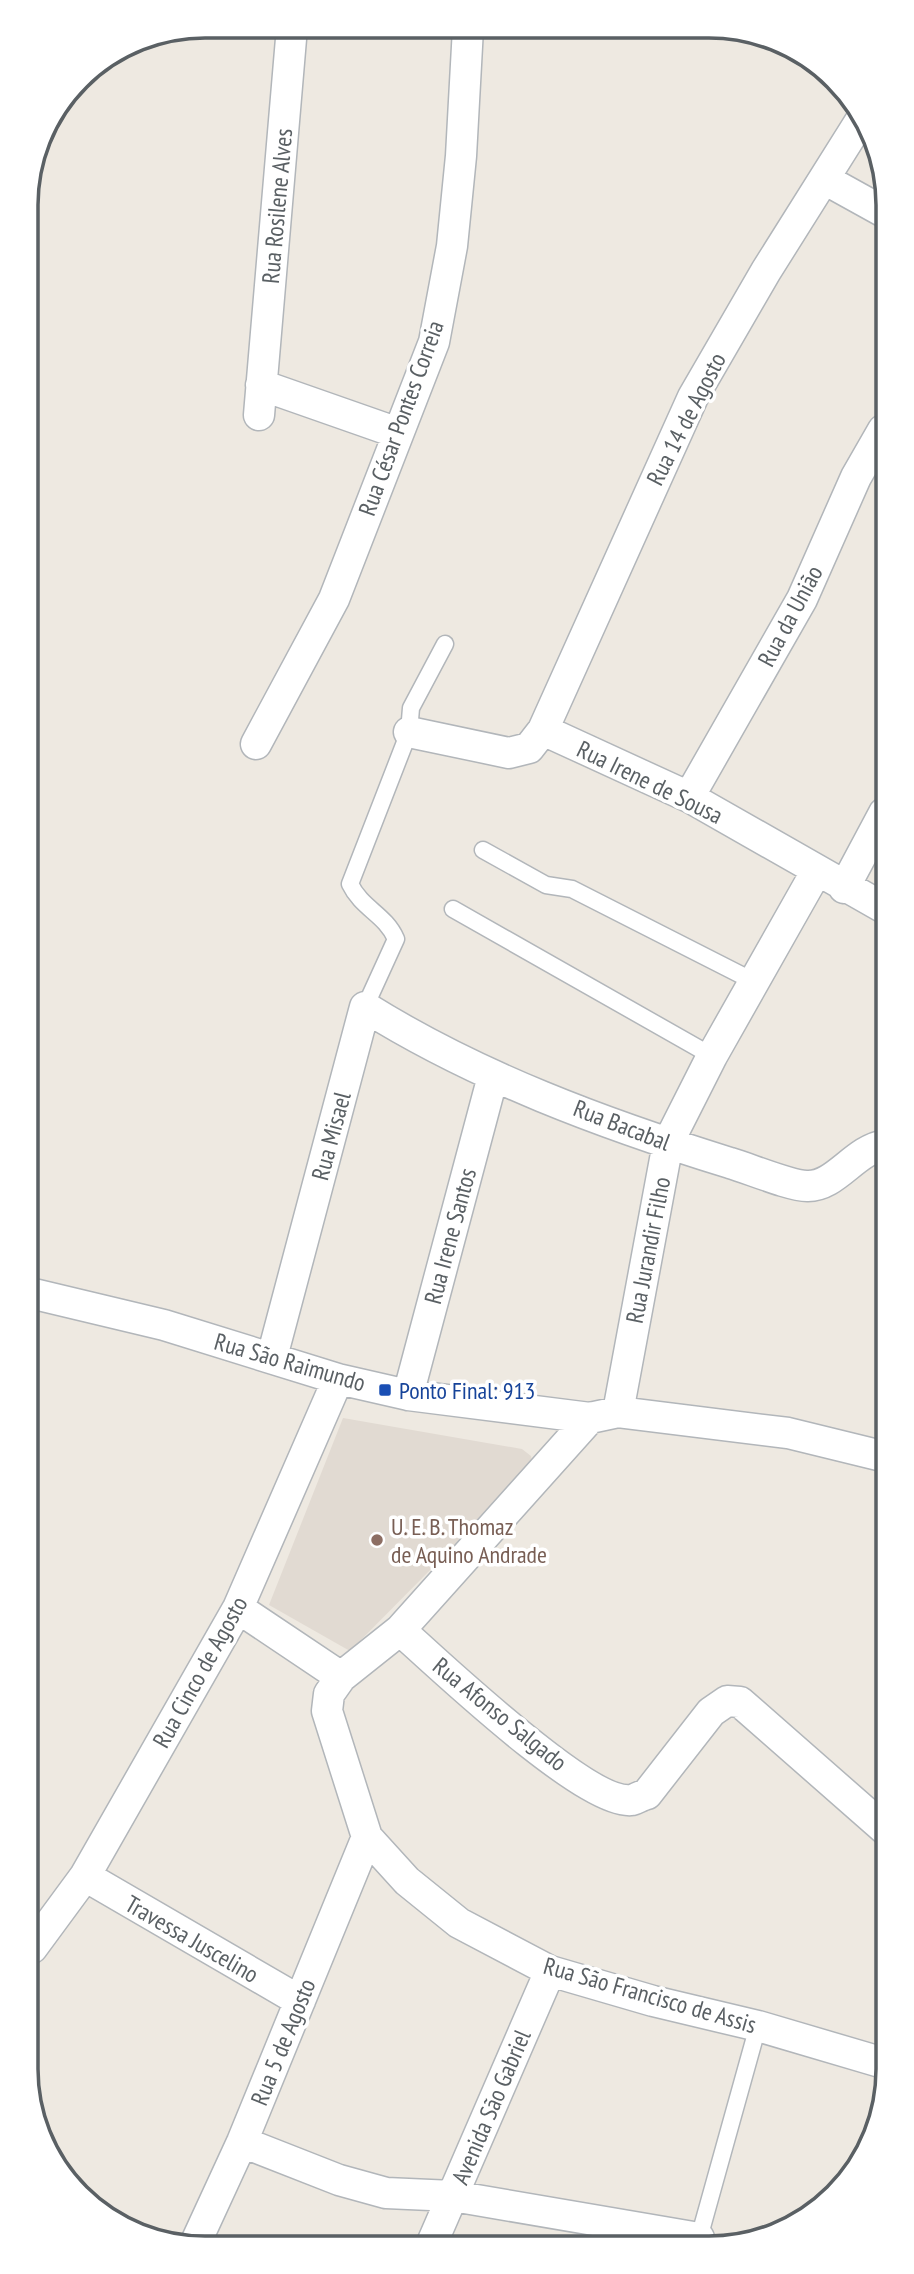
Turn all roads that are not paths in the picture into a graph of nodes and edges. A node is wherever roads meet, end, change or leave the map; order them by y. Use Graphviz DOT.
graph roads {
  1 [pos="291,38"];
  2 [pos="467,38"];
  3 [pos="856,128"];
  4 [pos="826,180"];
  5 [pos="876,208"];
  6 [pos="261,385"];
  7 [pos="259,415"];
  8 [pos="398,433"];
  9 [pos="876,442"];
  10 [pos="445,644"];
  11 [pos="543,730"];
  12 [pos="409,732"];
  13 [pos="256,744"];
  14 [pos="689,797"];
  15 [pos="876,829"];
  16 [pos="483,850"];
  17 [pos="816,872"];
  18 [pos="844,888"];
  19 [pos="876,904"];
  20 [pos="453,909"];
  21 [pos="752,981"];
  22 [pos="365,1007"];
  23 [pos="712,1056"];
  24 [pos="493,1076"];
  25 [pos="668,1143"];
  26 [pos="875,1148"];
  27 [pos="38,1295"];
  28 [pos="272,1357"];
  29 [pos="338,1379"];
  30 [pos="408,1395"];
  31 [pos="604,1415"];
  32 [pos="875,1454"];
  33 [pos="238,1608"];
  34 [pos="400,1630"];
  35 [pos="341,1677"];
  36 [pos="875,1820"];
  37 [pos="367,1837"];
  38 [pos="85,1876"];
  39 [pos="38,1940"];
  40 [pos="550,1971"];
  41 [pos="300,2001"];
  42 [pos="758,2026"];
  43 [pos="875,2060"];
  44 [pos="242,2142"];
  45 [pos="453,2196"];
  46 [pos="199,2235"];
  47 [pos="435,2236"];
  48 [pos="687,2236"];
  49 [pos="700,2236"];
  1 -- 6 [label="street, Rua Rosilene Alves"];
  2 -- 8 [label="street, Rua César Pontes Correia"];
  3 -- 4 [label="street, Rua 14 de Agosto"];
  4 -- 5 [label="street"];
  4 -- 11 [label="street, Rua 14 de Agosto"];
  6 -- 7 [label="street, Rua Rosilene Alves"];
  6 -- 8 [label="street"];
  8 -- 13 [label="street, Rua César Pontes Correia"];
  9 -- 14 [label="street, Rua da União"];
  10 -- 12 [label="lane"];
  11 -- 12 [label="street"];
  11 -- 14 [label="street, Rua Irene de Sousa"];
  12 -- 22 [label="lane, Rua Misael"];
  14 -- 17 [label="street, Rua Irene de Sousa"];
  15 -- 18 [label="street"];
  16 -- 21 [label="lane"];
  17 -- 18 [label="street, Rua Irene de Sousa"];
  17 -- 21 [label="street"];
  18 -- 19 [label="street, Rua Irene de Sousa"];
  20 -- 23 [label="lane"];
  21 -- 23 [label="street"];
  22 -- 24 [label="street, Rua Bacabal"];
  22 -- 28 [label="street, Rua Misael"];
  23 -- 25 [label="street, Rua Jurandir Filho"];
  24 -- 25 [label="street, Rua Bacabal"];
  24 -- 30 [label="street, Rua Irene Santos"];
  25 -- 26 [label="street, Rua Bacabal"];
  25 -- 31 [label="street, Rua Jurandir Filho"];
  27 -- 28 [label="street, Rua São Raimundo"];
  28 -- 29 [label="street, Rua São Raimundo"];
  29 -- 30 [label="street, Rua São Raimundo"];
  29 -- 33 [label="street, Rua Cinco de Agosto"];
  30 -- 31 [label="street, Rua São Raimundo"];
  31 -- 32 [label="street, Rua São Raimundo"];
  31 -- 34 [label="street"];
  33 -- 35 [label="street"];
  33 -- 38 [label="street, Rua Cinco de Agosto"];
  34 -- 35 [label="street"];
  34 -- 36 [label="street, Rua Afonso Salgado"];
  35 -- 37 [label="street"];
  37 -- 40 [label="street, Rua São Francisco de Assis"];
  37 -- 41 [label="street, Rua 5 de Agosto"];
  38 -- 39 [label="street, Rua Cinco de Agosto"];
  38 -- 41 [label="street, Travessa Juscelino"];
  40 -- 42 [label="street, Rua São Francisco de Assis"];
  40 -- 45 [label="street, Avenida São Gabriel"];
  41 -- 44 [label="street, Rua 5 de Agosto"];
  42 -- 43 [label="street, Rua São Francisco de Assis"];
  42 -- 49 [label="lane"];
  44 -- 45 [label="street"];
  44 -- 46 [label="street, Rua 5 de Agosto"];
  45 -- 47 [label="street, Avenida São Gabriel"];
  45 -- 48 [label="street"];
}
